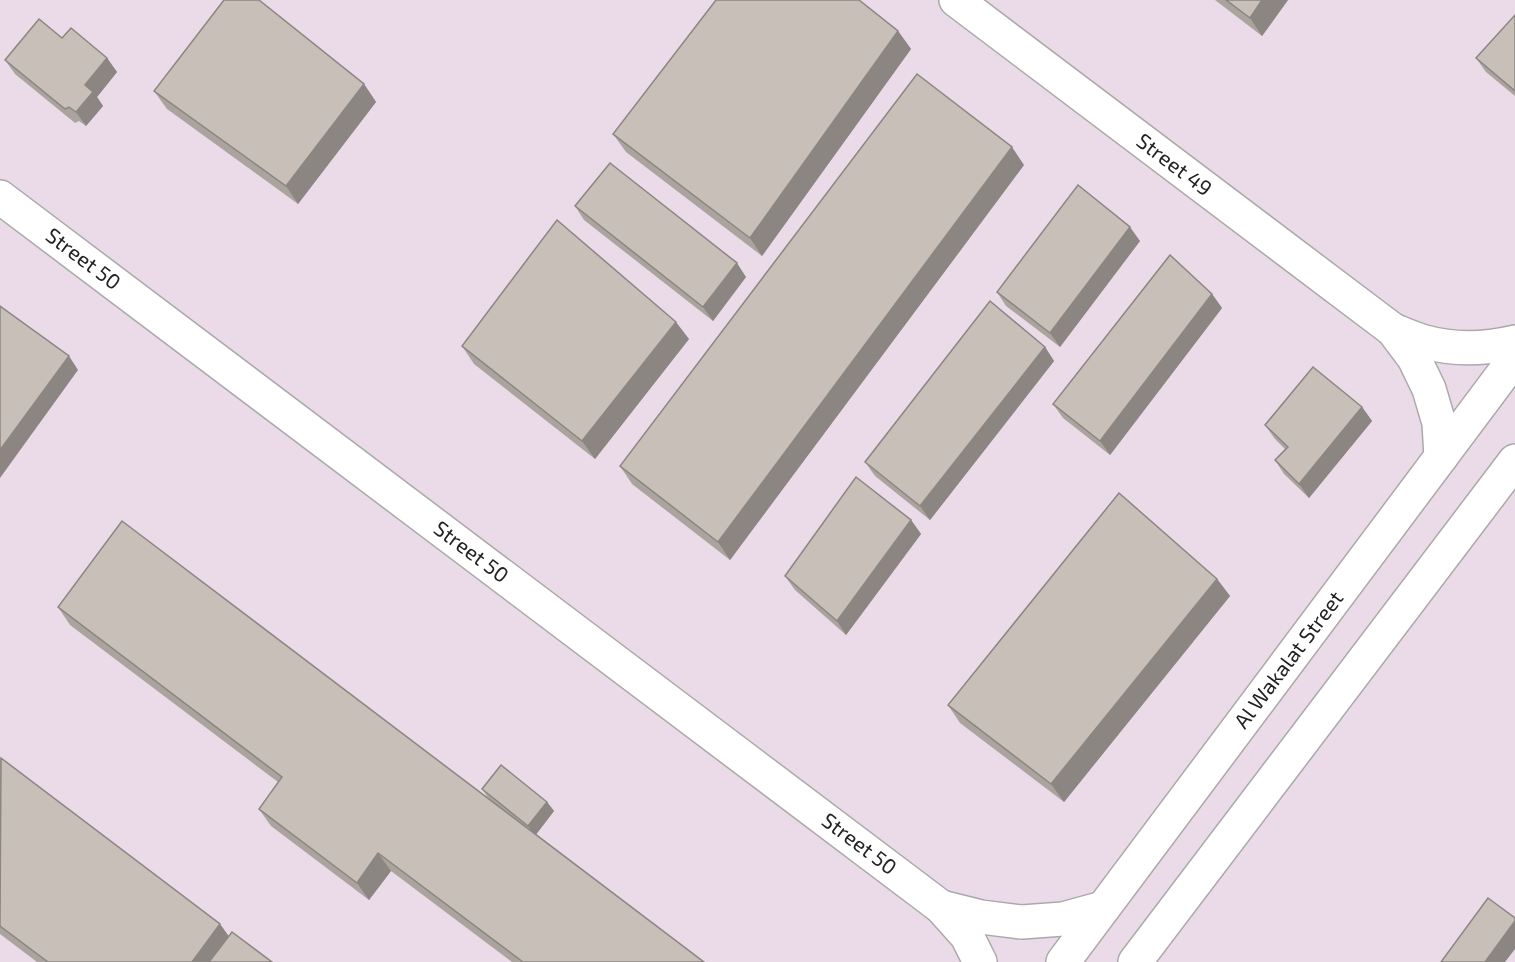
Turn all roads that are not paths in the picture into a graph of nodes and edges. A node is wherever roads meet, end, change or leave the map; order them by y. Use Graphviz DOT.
graph roads {
  1 [pos="956,0"];
  2 [pos="0,196"];
  3 [pos="1393,330"];
  4 [pos="1515,342"];
  5 [pos="1515,358"];
  6 [pos="1441,457"];
  7 [pos="1515,461"];
  8 [pos="1502,493"];
  9 [pos="941,907"];
  10 [pos="1103,908"];
  11 [pos="980,962"];
  12 [pos="1063,962"];
  13 [pos="1135,962"];
  1 -- 3 [label="street, Street 49"];
  2 -- 9 [label="street, Street 50"];
  3 -- 4 [label="street, Street 49"];
  3 -- 6 [label="street, Street 49"];
  5 -- 6 [label="street, Al Wakalat Street"];
  6 -- 10 [label="street, Al Wakalat Street"];
  7 -- 8 [label="street"];
  8 -- 13 [label="street"];
  9 -- 10 [label="street, Street 50"];
  9 -- 11 [label="street, Street 50"];
  10 -- 12 [label="street, Al Wakalat Street"];
}
